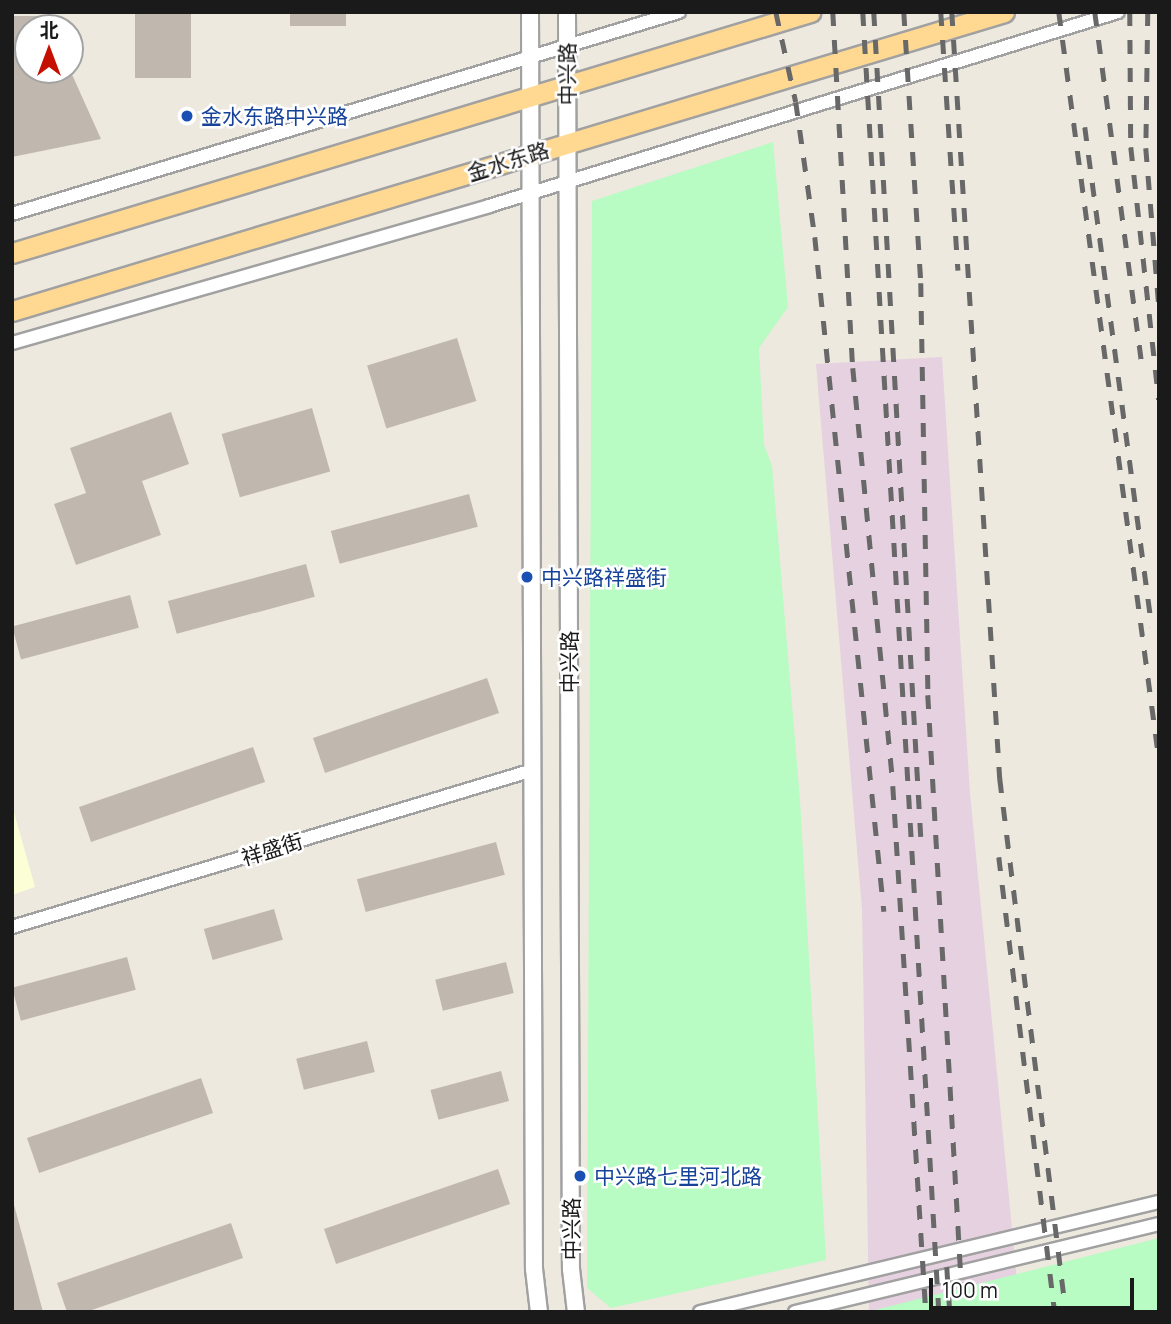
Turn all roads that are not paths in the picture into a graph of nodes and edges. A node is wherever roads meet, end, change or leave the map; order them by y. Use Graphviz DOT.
graph roads {
  1 [pos="530,12"];
  2 [pos="567,12"];
  3 [pos="679,12"];
  4 [pos="810,12"];
  5 [pos="1004,12"];
  6 [pos="1118,12"];
  7 [pos="567,46"];
  8 [pos="530,58"];
  9 [pos="567,85"];
  10 [pos="530,96"];
  11 [pos="568,143"];
  12 [pos="530,154"];
  13 [pos="568,181"];
  14 [pos="531,193"];
  15 [pos="12,214"];
  16 [pos="12,253"];
  17 [pos="12,311"];
  18 [pos="12,343"];
  19 [pos="533,771"];
  20 [pos="12,927"];
  21 [pos="1159,1202"];
  22 [pos="1159,1224"];
  23 [pos="539,1312"];
  24 [pos="576,1312"];
  25 [pos="700,1312"];
  26 [pos="795,1312"];
  1 -- 8 [label="street, 中兴路"];
  2 -- 7 [label="street, 中兴路"];
  3 -- 7 [label="street"];
  4 -- 9 [label="main road"];
  5 -- 11 [label="main road, 金水东路"];
  6 -- 13 [label="street"];
  7 -- 8 [label="street"];
  7 -- 9 [label="street, 中兴路"];
  8 -- 10 [label="street, 中兴路"];
  8 -- 15 [label="street"];
  9 -- 10 [label="main road"];
  9 -- 11 [label="street, 中兴路"];
  10 -- 12 [label="street, 中兴路"];
  10 -- 16 [label="main road"];
  11 -- 12 [label="main road, 金水东路"];
  11 -- 13 [label="street, 中兴路"];
  12 -- 14 [label="street, 中兴路"];
  12 -- 17 [label="main road, 金水东路"];
  13 -- 14 [label="street"];
  13 -- 24 [label="street, 中兴路"];
  14 -- 18 [label="street"];
  14 -- 19 [label="street, 中兴路"];
  19 -- 20 [label="street, 祥盛街"];
  19 -- 23 [label="street, 中兴路"];
  21 -- 25 [label="street"];
  22 -- 26 [label="street"];
}
